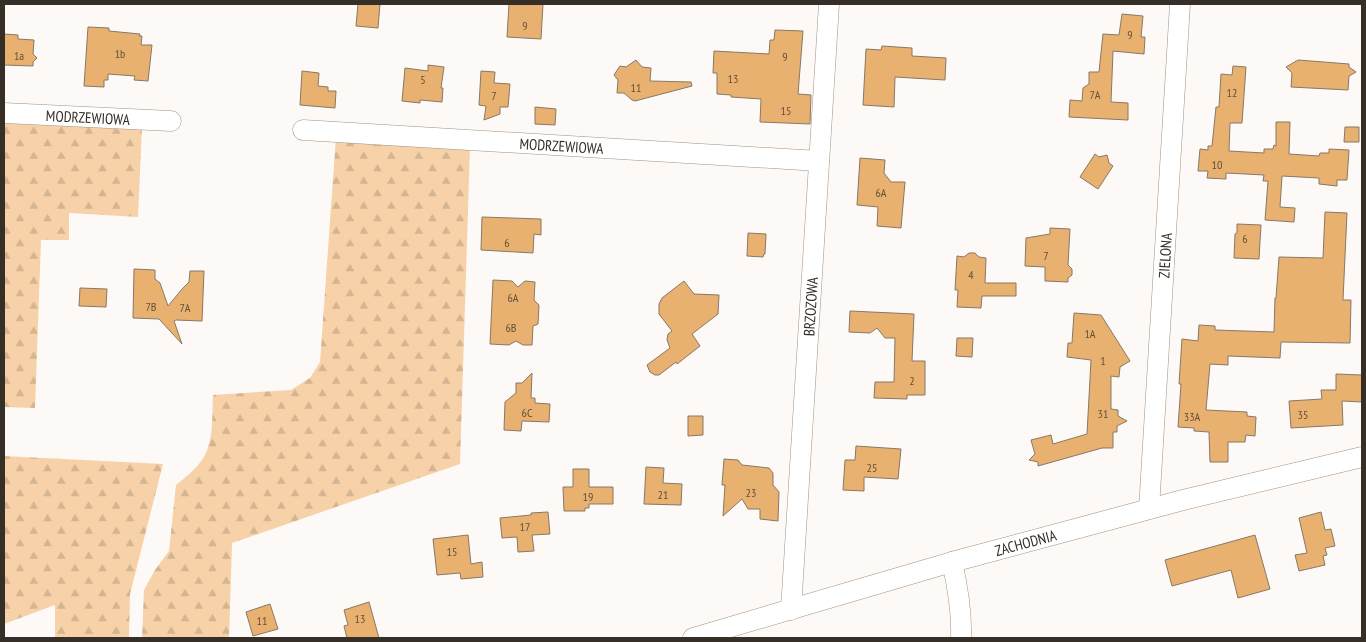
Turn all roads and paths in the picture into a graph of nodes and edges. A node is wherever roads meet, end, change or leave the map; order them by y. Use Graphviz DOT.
graph roads {
  1 [pos="829,4"];
  2 [pos="1180,4"];
  3 [pos="4,113"];
  4 [pos="171,121"];
  5 [pos="303,130"];
  6 [pos="819,161"];
  7 [pos="1362,456"];
  8 [pos="1149,509"];
  9 [pos="952,562"];
  10 [pos="790,610"];
  11 [pos="693,638"];
  12 [pos="961,638"];
  1 -- 6 [label="street, BRZOZOWA"];
  2 -- 8 [label="street, ZIELONA"];
  3 -- 4 [label="street, MODRZEWIOWA"];
  5 -- 6 [label="street, MODRZEWIOWA"];
  6 -- 10 [label="street, BRZOZOWA"];
  7 -- 8 [label="street, ZACHODNIA"];
  8 -- 9 [label="street, ZACHODNIA"];
  9 -- 10 [label="street, ZACHODNIA"];
  9 -- 12 [label="street"];
  10 -- 11 [label="street, ZACHODNIA"];
}
